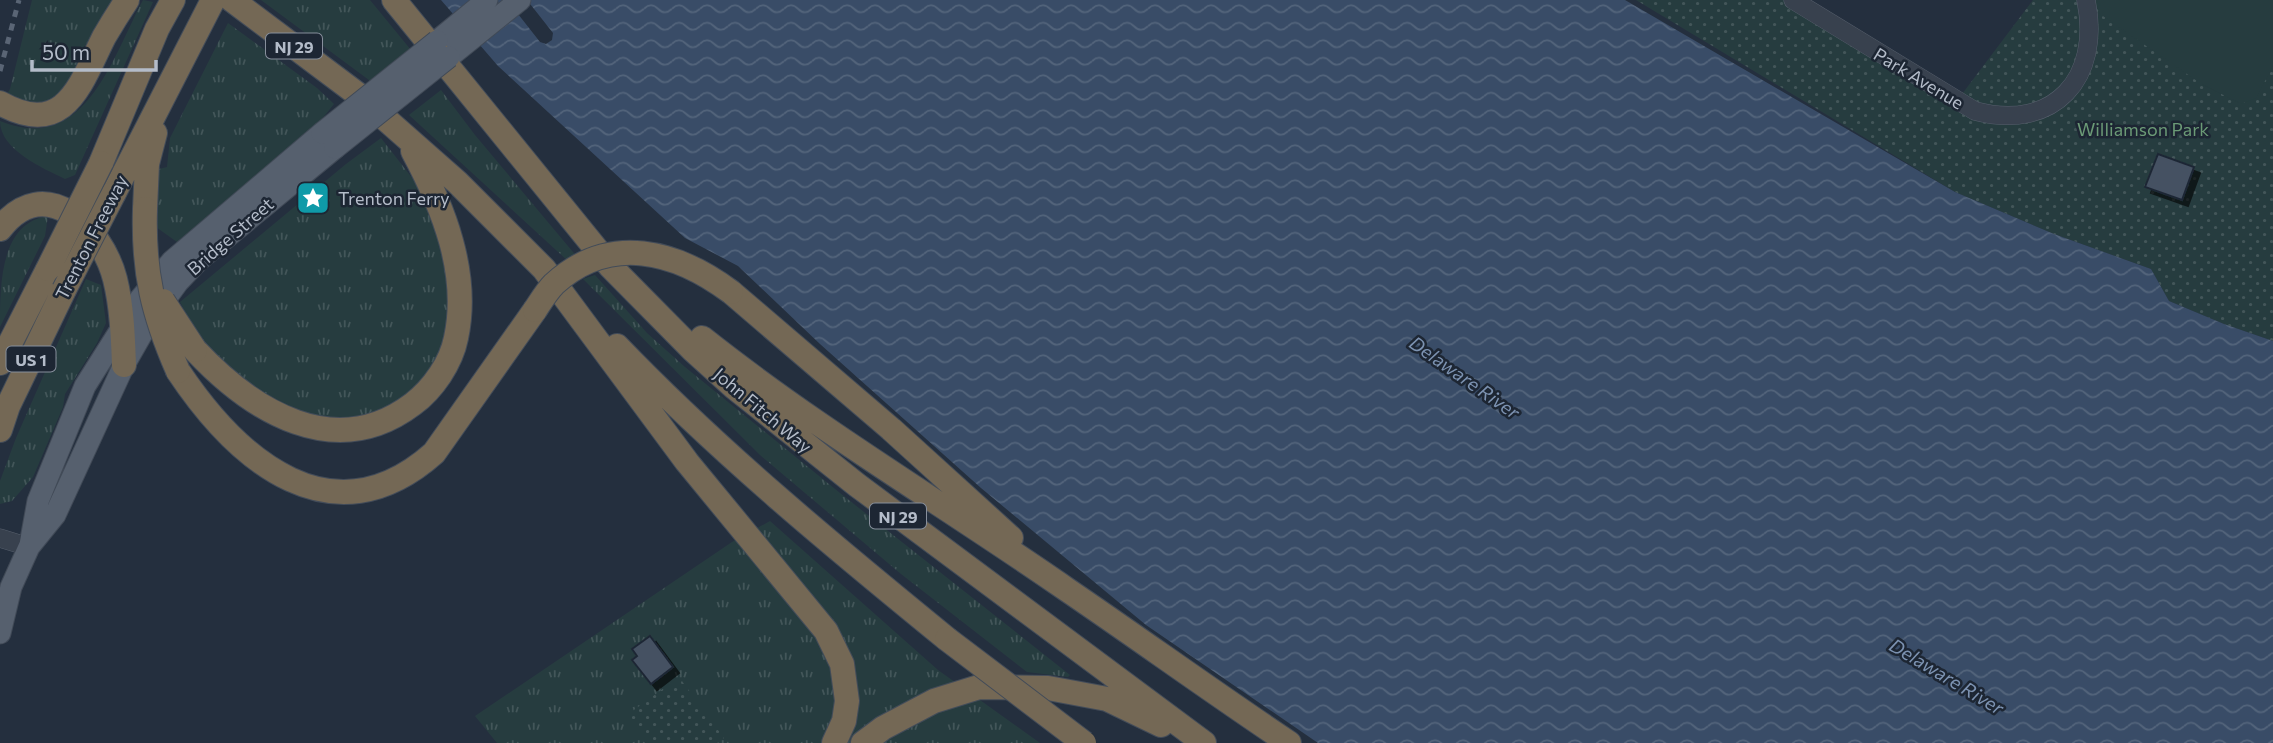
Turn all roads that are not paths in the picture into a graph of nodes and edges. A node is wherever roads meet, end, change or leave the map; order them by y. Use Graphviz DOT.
graph roads {
  1 [pos="173,0"];
  2 [pos="213,0"];
  3 [pos="232,0"];
  4 [pos="394,0"];
  5 [pos="487,0"];
  6 [pos="520,0"];
  7 [pos="1793,0"];
  8 [pos="2086,0"];
  9 [pos="125,3"];
  10 [pos="173,75"];
  11 [pos="0,103"];
  12 [pos="406,138"];
  13 [pos="329,140"];
  14 [pos="0,229"];
  15 [pos="610,266"];
  16 [pos="544,269"];
  17 [pos="146,270"];
  18 [pos="122,328"];
  19 [pos="0,363"];
  20 [pos="124,365"];
  21 [pos="0,430"];
  22 [pos="0,538"];
  23 [pos="29,547"];
  24 [pos="1066,588"];
  25 [pos="0,633"];
  26 [pos="834,743"];
  27 [pos="863,743"];
  28 [pos="1084,743"];
  29 [pos="1202,743"];
  30 [pos="1289,743"];
  1 -- 19 [label="highway, Trenton Freeway / US 1, bridge"];
  2 -- 10 [label="highway, Trenton Freeway / US 1"];
  3 -- 12 [label="highway, NJ 29"];
  4 -- 15 [label="highway, John Fitch Way / NJ 29"];
  5 -- 13 [label="main road, Bridge Street, bridge"];
  6 -- 13 [label="main road, Bridge Street, bridge"];
  7 -- 8 [label="street, Park Avenue"];
  9 -- 11 [label="highway"];
  10 -- 17 [label="highway, bridge"];
  10 -- 21 [label="highway, Trenton Freeway / US 1, bridge"];
  12 -- 16 [label="highway, NJ 29"];
  12 -- 17 [label="highway, bridge"];
  13 -- 18 [label="main road, Bridge Street"];
  13 -- 20 [label="main road, Bridge Street"];
  14 -- 18 [label="highway"];
  15 -- 24 [label="highway"];
  15 -- 29 [label="highway, John Fitch Way / NJ 29"];
  16 -- 26 [label="highway"];
  16 -- 28 [label="highway, NJ 29, bridge"];
  17 -- 24 [label="highway, bridge"];
  18 -- 20 [label="highway"];
  18 -- 23 [label="main road, Bridge Street"];
  20 -- 23 [label="main road, Bridge Street"];
  22 -- 23 [label="street"];
  23 -- 25 [label="main road"];
  24 -- 30 [label="highway"];
  27 -- 29 [label="highway"];
}
